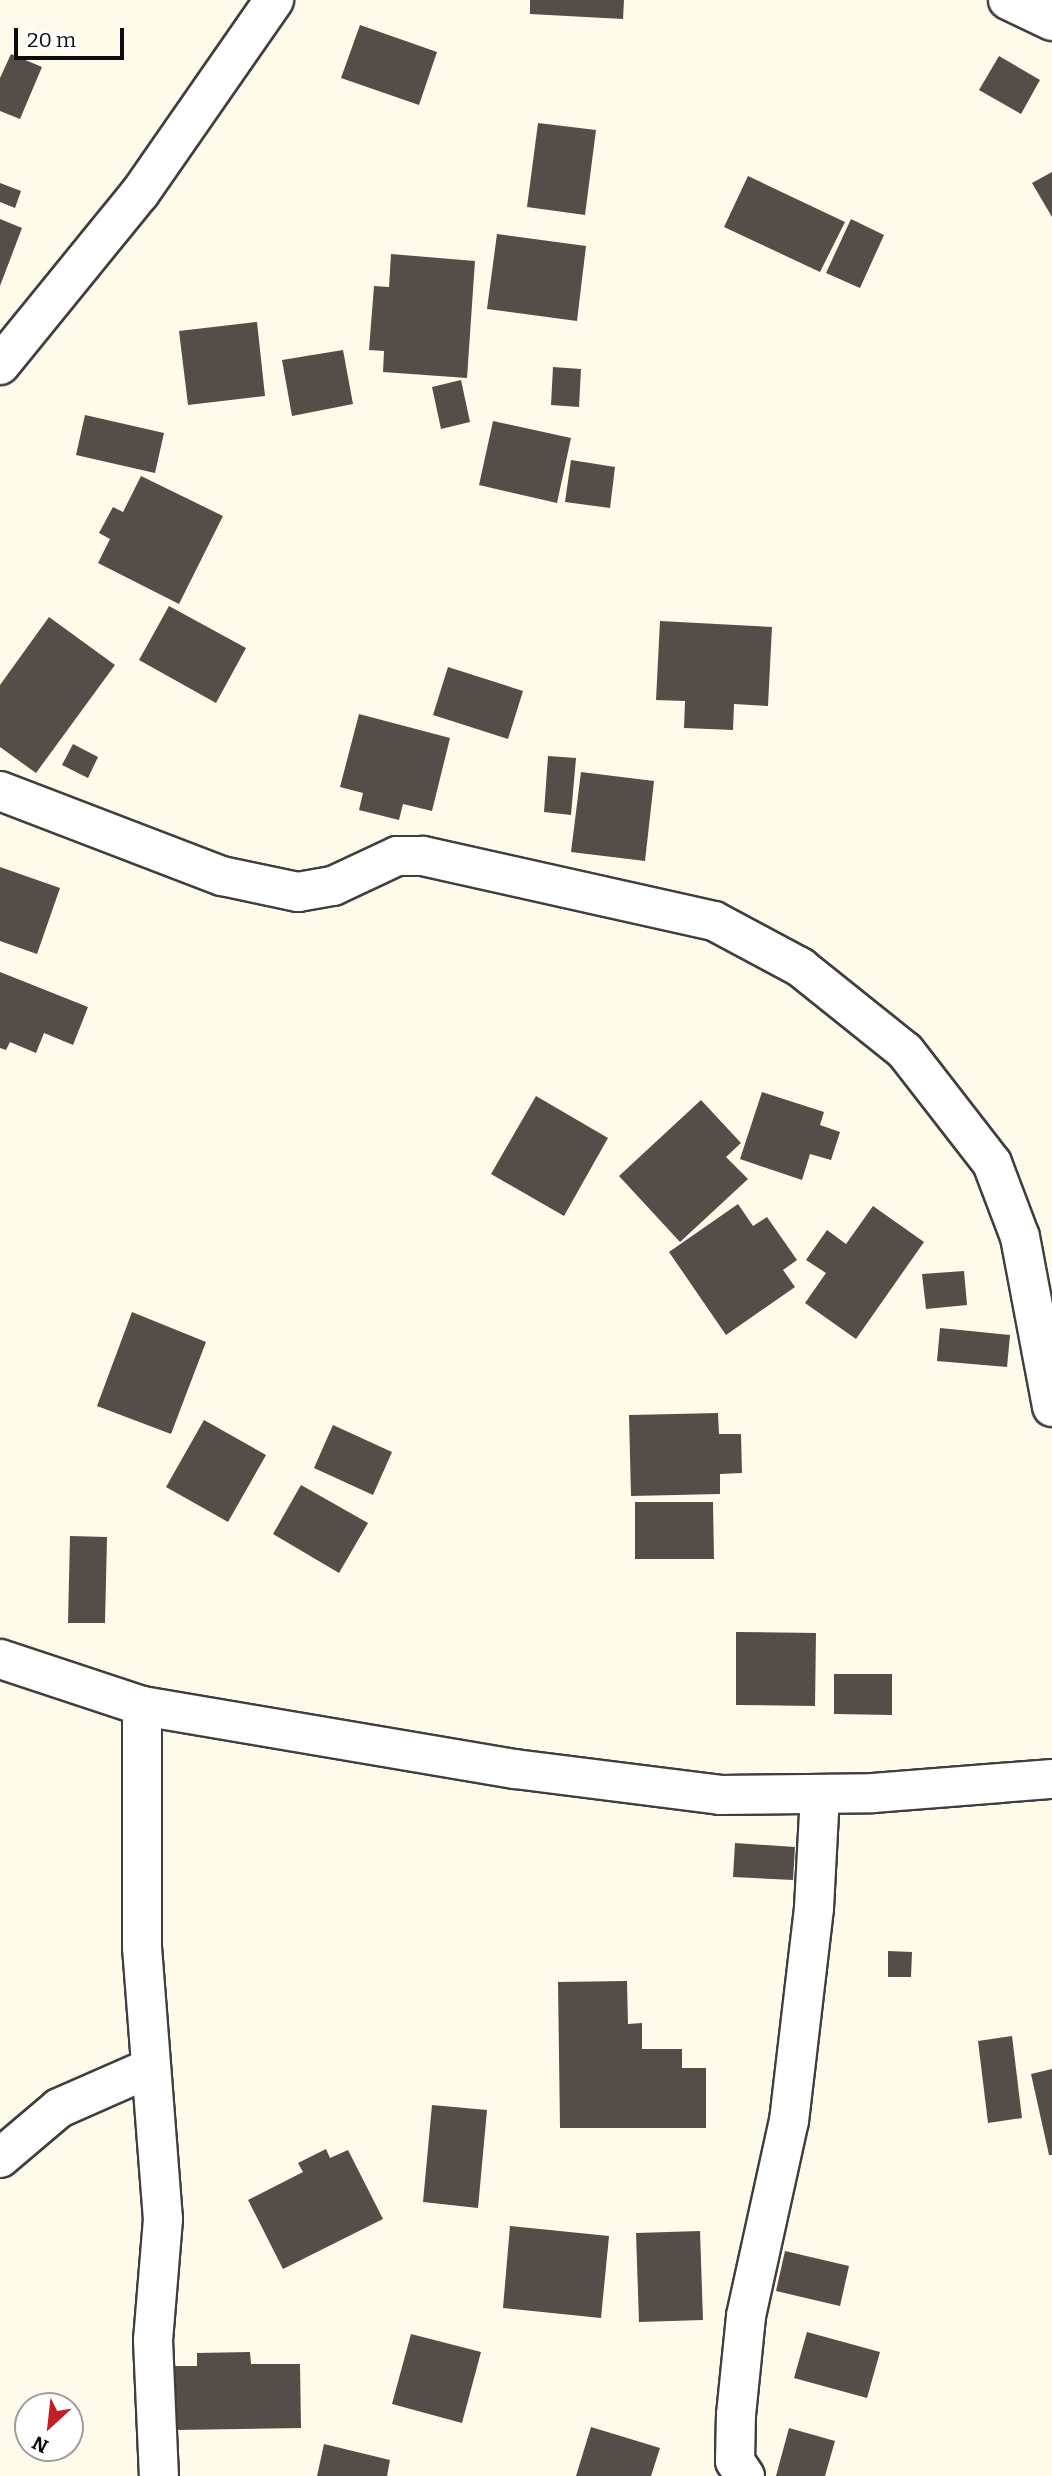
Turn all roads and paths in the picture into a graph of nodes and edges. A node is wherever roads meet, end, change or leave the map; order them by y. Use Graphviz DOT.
graph roads {
  1 [pos="274,0"];
  2 [pos="1008,0"];
  3 [pos="1052,21"];
  4 [pos="0,365"];
  5 [pos="0,791"];
  6 [pos="1052,1407"];
  7 [pos="0,1659"];
  8 [pos="142,1706"];
  9 [pos="1052,1779"];
  10 [pos="820,1794"];
  11 [pos="150,2068"];
  12 [pos="0,2158"];
  13 [pos="159,2476"];
  14 [pos="745,2476"];
  1 -- 4 [label="street"];
  2 -- 3 [label="street"];
  5 -- 6 [label="street"];
  7 -- 8 [label="street"];
  8 -- 10 [label="street"];
  8 -- 11 [label="street"];
  9 -- 10 [label="street"];
  10 -- 14 [label="street"];
  11 -- 12 [label="street"];
  11 -- 13 [label="street"];
}
